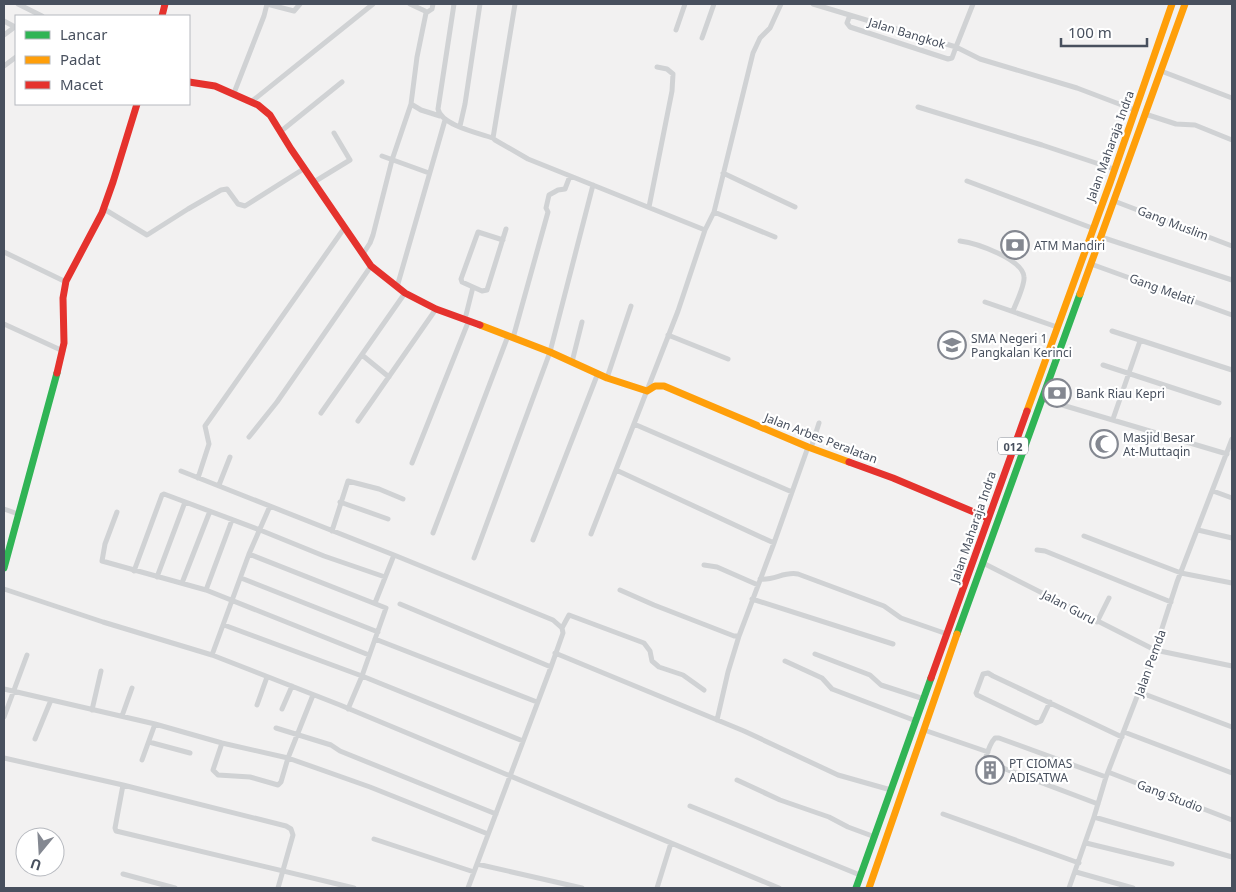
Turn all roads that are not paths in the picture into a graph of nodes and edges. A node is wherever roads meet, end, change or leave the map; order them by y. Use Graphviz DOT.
graph roads {
  1 [pos="18,4"];
  2 [pos="267,4"];
  3 [pos="300,4"];
  4 [pos="373,4"];
  5 [pos="410,4"];
  6 [pos="433,4"];
  7 [pos="454,4"];
  8 [pos="480,4"];
  9 [pos="515,4"];
  10 [pos="686,4"];
  11 [pos="714,4"];
  12 [pos="780,4"];
  13 [pos="814,4"];
  14 [pos="973,4"];
  15 [pos="1172,4"];
  16 [pos="1185,4"];
  17 [pos="34,12"];
  18 [pos="426,13"];
  19 [pos="30,15"];
  20 [pos="40,15"];
  21 [pos="850,15"];
  22 [pos="15,27"];
  23 [pos="676,30"];
  24 [pos="4,35"];
  25 [pos="702,38"];
  26 [pos="956,47"];
  27 [pos="15,58"];
  28 [pos="4,66"];
  29 [pos="657,67"];
  30 [pos="1160,71"];
  31 [pos="190,82"];
  32 [pos="342,82"];
  33 [pos="234,93"];
  34 [pos="1232,98"];
  35 [pos="252,102"];
  36 [pos="411,104"];
  37 [pos="136,105"];
  38 [pos="918,107"];
  39 [pos="1135,110"];
  40 [pos="1145,114"];
  41 [pos="440,116"];
  42 [pos="445,120"];
  43 [pos="460,126"];
  44 [pos="280,132"];
  45 [pos="334,133"];
  46 [pos="493,138"];
  47 [pos="1232,140"];
  48 [pos="382,156"];
  49 [pos="392,160"];
  50 [pos="304,168"];
  51 [pos="1114,169"];
  52 [pos="429,173"];
  53 [pos="723,173"];
  54 [pos="570,176"];
  55 [pos="967,181"];
  56 [pos="314,182"];
  57 [pos="1110,183"];
  58 [pos="593,185"];
  59 [pos="1119,187"];
  60 [pos="1114,201"];
  61 [pos="649,207"];
  62 [pos="795,207"];
  63 [pos="104,209"];
  64 [pos="714,212"];
  65 [pos="345,227"];
  66 [pos="1092,228"];
  67 [pos="506,229"];
  68 [pos="705,230"];
  69 [pos="775,237"];
  70 [pos="1101,237"];
  71 [pos="503,240"];
  72 [pos="960,241"];
  73 [pos="1232,246"];
  74 [pos="4,252"];
  75 [pos="363,254"];
  76 [pos="1091,264"];
  77 [pos="371,266"];
  78 [pos="1232,280"];
  79 [pos="66,282"];
  80 [pos="397,287"];
  81 [pos="473,287"];
  82 [pos="405,293"];
  83 [pos="985,302"];
  84 [pos="631,306"];
  85 [pos="436,309"];
  86 [pos="1013,311"];
  87 [pos="1232,315"];
  88 [pos="467,320"];
  89 [pos="582,322"];
  90 [pos="4,324"];
  91 [pos="1057,327"];
  92 [pos="1112,330"];
  93 [pos="668,336"];
  94 [pos="511,337"];
  95 [pos="1140,341"];
  96 [pos="63,351"];
  97 [pos="550,352"];
  98 [pos="362,355"];
  99 [pos="728,359"];
  100 [pos="572,362"];
  101 [pos="1103,365"];
  102 [pos="1232,370"];
  103 [pos="598,373"];
  104 [pos="1128,374"];
  105 [pos="389,377"];
  106 [pos="608,378"];
  107 [pos="647,390"];
  108 [pos="1042,399"];
  109 [pos="1219,403"];
  110 [pos="321,413"];
  111 [pos="1113,419"];
  112 [pos="358,420"];
  113 [pos="819,423"];
  114 [pos="634,424"];
  115 [pos="249,437"];
  116 [pos="1232,439"];
  117 [pos="809,447"];
  118 [pos="1229,452"];
  119 [pos="230,457"];
  120 [pos="412,463"];
  121 [pos="616,470"];
  122 [pos="181,471"];
  123 [pos="198,478"];
  124 [pos="219,485"];
  125 [pos="1213,491"];
  126 [pos="792,492"];
  127 [pos="1232,498"];
  128 [pos="403,499"];
  129 [pos="186,502"];
  130 [pos="340,502"];
  131 [pos="270,506"];
  132 [pos="4,509"];
  133 [pos="210,511"];
  134 [pos="117,512"];
  135 [pos="18,514"];
  136 [pos="988,518"];
  137 [pos="388,519"];
  138 [pos="232,520"];
  139 [pos="260,530"];
  140 [pos="1198,530"];
  141 [pos="332,531"];
  142 [pos="433,533"];
  143 [pos="591,534"];
  144 [pos="1084,536"];
  145 [pos="1232,538"];
  146 [pos="533,540"];
  147 [pos="774,544"];
  148 [pos="1037,550"];
  149 [pos="249,554"];
  150 [pos="394,555"];
  151 [pos="474,558"];
  152 [pos="983,563"];
  153 [pos="704,565"];
  154 [pos="4,568"];
  155 [pos="134,571"];
  156 [pos="1181,573"];
  157 [pos="968,574"];
  158 [pos="157,577"];
  159 [pos="385,577"];
  160 [pos="241,578"];
  161 [pos="977,578"];
  162 [pos="760,579"];
  163 [pos="182,583"];
  164 [pos="1232,583"];
  165 [pos="758,585"];
  166 [pos="4,589"];
  167 [pos="206,590"];
  168 [pos="620,590"];
  169 [pos="1109,598"];
  170 [pos="752,599"];
  171 [pos="232,600"];
  172 [pos="1171,602"];
  173 [pos="376,603"];
  174 [pos="400,604"];
  175 [pos="1097,622"];
  176 [pos="224,625"];
  177 [pos="562,628"];
  178 [pos="378,632"];
  179 [pos="947,634"];
  180 [pos="739,636"];
  181 [pos="375,639"];
  182 [pos="893,644"];
  183 [pos="1155,650"];
  184 [pos="555,653"];
  185 [pos="816,654"];
  186 [pos="27,655"];
  187 [pos="212,655"];
  188 [pos="369,655"];
  189 [pos="785,661"];
  190 [pos="1232,666"];
  191 [pos="550,667"];
  192 [pos="101,671"];
  193 [pos="362,676"];
  194 [pos="268,677"];
  195 [pos="292,686"];
  196 [pos="132,688"];
  197 [pos="4,689"];
  198 [pos="13,690"];
  199 [pos="704,690"];
  200 [pos="1139,692"];
  201 [pos="313,695"];
  202 [pos="924,699"];
  203 [pos="51,700"];
  204 [pos="537,702"];
  205 [pos="1050,702"];
  206 [pos="257,705"];
  207 [pos="348,708"];
  208 [pos="282,709"];
  209 [pos="92,710"];
  210 [pos="122,716"];
  211 [pos="4,717"];
  212 [pos="716,720"];
  213 [pos="916,721"];
  214 [pos="155,724"];
  215 [pos="1232,727"];
  216 [pos="276,728"];
  217 [pos="924,730"];
  218 [pos="298,734"];
  219 [pos="1123,734"];
  220 [pos="35,739"];
  221 [pos="523,741"];
  222 [pos="149,742"];
  223 [pos="222,743"];
  224 [pos="988,752"];
  225 [pos="190,753"];
  226 [pos="4,758"];
  227 [pos="288,758"];
  228 [pos="142,760"];
  229 [pos="1232,773"];
  230 [pos="1107,774"];
  231 [pos="510,777"];
  232 [pos="736,780"];
  233 [pos="123,785"];
  234 [pos="891,790"];
  235 [pos="1098,804"];
  236 [pos="690,806"];
  237 [pos="496,814"];
  238 [pos="943,814"];
  239 [pos="1094,817"];
  240 [pos="1232,820"];
  241 [pos="488,834"];
  242 [pos="874,837"];
  243 [pos="374,839"];
  244 [pos="671,843"];
  245 [pos="1086,843"];
  246 [pos="1232,857"];
  247 [pos="1079,863"];
  248 [pos="477,864"];
  249 [pos="1172,864"];
  250 [pos="283,871"];
  251 [pos="474,872"];
  252 [pos="1076,872"];
  253 [pos="123,874"];
  254 [pos="860,875"];
  255 [pos="175,888"];
  256 [pos="278,888"];
  257 [pos="354,888"];
  258 [pos="468,888"];
  259 [pos="582,888"];
  260 [pos="657,888"];
  261 [pos="779,888"];
  262 [pos="856,888"];
  263 [pos="869,888"];
  264 [pos="1069,888"];
  265 [pos="1133,888"];
  1 -- 17 [label="street"];
  2 -- 3 [label="street"];
  2 -- 33 [label="street"];
  4 -- 35 [label="street"];
  5 -- 18 [label="street"];
  6 -- 18 [label="street"];
  7 -- 41 [label="street"];
  8 -- 43 [label="street"];
  9 -- 46 [label="street"];
  10 -- 23 [label="street"];
  11 -- 25 [label="street"];
  12 -- 53 [label="street"];
  13 -- 21 [label="street, Jalan Bangkok"];
  14 -- 26 [label="street, Jalan Bangkok"];
  15 -- 39 [label="main road, Jalan Maharaja Indra / 012"];
  16 -- 30 [label="main road, Jalan Maharaja Indra / 012"];
  17 -- 19 [label="street"];
  17 -- 20 [label="street"];
  18 -- 36 [label="street"];
  21 -- 26 [label="street, Jalan Bangkok"];
  21 -- 26 [label="street"];
  22 -- 24 [label="street"];
  26 -- 39 [label="street"];
  27 -- 28 [label="street"];
  29 -- 61 [label="street"];
  30 -- 34 [label="street"];
  30 -- 40 [label="main road, Jalan Maharaja Indra / 012"];
  31 -- 33 [label="main road"];
  32 -- 44 [label="street"];
  33 -- 35 [label="main road"];
  35 -- 44 [label="main road"];
  36 -- 41 [label="street"];
  36 -- 49 [label="street"];
  37 -- 63 [label="main road"];
  38 -- 51 [label="street"];
  39 -- 51 [label="main road, Jalan Maharaja Indra / 012"];
  40 -- 47 [label="street"];
  40 -- 59 [label="main road, Jalan Maharaja Indra / 012"];
  41 -- 42 [label="street"];
  42 -- 43 [label="street"];
  42 -- 52 [label="street"];
  43 -- 46 [label="street"];
  44 -- 50 [label="main road"];
  45 -- 56 [label="street"];
  46 -- 54 [label="street"];
  48 -- 49 [label="street"];
  49 -- 52 [label="street"];
  49 -- 75 [label="street"];
  50 -- 56 [label="main road"];
  50 -- 63 [label="street"];
  51 -- 57 [label="main road, Jalan Maharaja Indra / 012"];
  52 -- 80 [label="street"];
  53 -- 62 [label="street"];
  53 -- 64 [label="street"];
  54 -- 58 [label="street"];
  54 -- 94 [label="street"];
  55 -- 66 [label="street"];
  56 -- 65 [label="main road"];
  57 -- 59 [label="main road"];
  57 -- 66 [label="main road, Jalan Maharaja Indra / 012"];
  58 -- 61 [label="street"];
  58 -- 97 [label="street"];
  59 -- 60 [label="main road, Jalan Maharaja Indra / 012"];
  60 -- 70 [label="main road, Jalan Maharaja Indra / 012"];
  60 -- 73 [label="street, Gang Muslim"];
  61 -- 68 [label="street"];
  63 -- 79 [label="main road"];
  64 -- 68 [label="street"];
  64 -- 69 [label="street"];
  65 -- 75 [label="main road"];
  65 -- 123 [label="street"];
  66 -- 91 [label="main road, Jalan Maharaja Indra / 012"];
  67 -- 71 [label="street"];
  68 -- 93 [label="street"];
  70 -- 76 [label="main road, Jalan Maharaja Indra / 012"];
  70 -- 78 [label="street"];
  71 -- 81 [label="street"];
  71 -- 81 [label="street"];
  72 -- 86 [label="street"];
  74 -- 79 [label="street"];
  75 -- 77 [label="main road"];
  76 -- 87 [label="street, Gang Melati"];
  76 -- 108 [label="main road, Jalan Maharaja Indra / 012"];
  77 -- 80 [label="main road"];
  77 -- 115 [label="street"];
  79 -- 96 [label="main road"];
  80 -- 82 [label="main road"];
  81 -- 88 [label="street"];
  82 -- 85 [label="main road"];
  82 -- 98 [label="street"];
  83 -- 86 [label="street"];
  84 -- 106 [label="street"];
  85 -- 88 [label="main road"];
  85 -- 105 [label="street"];
  86 -- 91 [label="street"];
  88 -- 94 [label="main road"];
  88 -- 120 [label="street"];
  89 -- 100 [label="street"];
  90 -- 96 [label="street"];
  91 -- 136 [label="main road, Jalan Maharaja Indra / 012"];
  92 -- 95 [label="street"];
  93 -- 99 [label="street"];
  93 -- 107 [label="street"];
  94 -- 97 [label="main road"];
  94 -- 142 [label="street"];
  95 -- 102 [label="street"];
  95 -- 104 [label="street"];
  96 -- 135 [label="main road"];
  97 -- 100 [label="main road"];
  97 -- 151 [label="street"];
  98 -- 105 [label="street"];
  98 -- 110 [label="street"];
  100 -- 103 [label="main road"];
  101 -- 104 [label="street"];
  103 -- 106 [label="main road"];
  103 -- 146 [label="street"];
  104 -- 109 [label="street"];
  104 -- 111 [label="street"];
  105 -- 112 [label="street"];
  106 -- 107 [label="main road"];
  107 -- 114 [label="street"];
  107 -- 117 [label="main road, Jalan Arbes Peralatan"];
  108 -- 111 [label="street"];
  108 -- 152 [label="main road, Jalan Maharaja Indra / 012"];
  111 -- 118 [label="street"];
  113 -- 117 [label="street"];
  114 -- 121 [label="street"];
  114 -- 126 [label="street"];
  116 -- 118 [label="street, Jalan Pemda"];
  117 -- 126 [label="street"];
  117 -- 136 [label="main road, Jalan Arbes Peralatan"];
  118 -- 125 [label="street, Jalan Pemda"];
  119 -- 124 [label="street"];
  121 -- 143 [label="street"];
  121 -- 147 [label="street"];
  122 -- 123 [label="street"];
  123 -- 124 [label="street"];
  124 -- 131 [label="street"];
  125 -- 127 [label="street"];
  125 -- 140 [label="street, Jalan Pemda"];
  126 -- 147 [label="street"];
  128 -- 130 [label="street"];
  129 -- 133 [label="street"];
  129 -- 155 [label="street"];
  129 -- 158 [label="street"];
  130 -- 137 [label="street"];
  130 -- 141 [label="street"];
  131 -- 139 [label="street"];
  131 -- 141 [label="street"];
  132 -- 135 [label="street"];
  133 -- 138 [label="street"];
  133 -- 163 [label="street"];
  134 -- 155 [label="street"];
  135 -- 154 [label="main road"];
  136 -- 157 [label="main road, Jalan Maharaja Indra / 012"];
  138 -- 139 [label="street"];
  138 -- 167 [label="street"];
  139 -- 149 [label="street"];
  139 -- 159 [label="street"];
  140 -- 145 [label="street"];
  140 -- 156 [label="street, Jalan Pemda"];
  141 -- 150 [label="street"];
  144 -- 156 [label="street"];
  147 -- 162 [label="street"];
  148 -- 172 [label="street"];
  149 -- 160 [label="street"];
  149 -- 173 [label="street"];
  150 -- 159 [label="street"];
  150 -- 177 [label="street"];
  152 -- 161 [label="main road, Jalan Maharaja Indra / 012"];
  152 -- 175 [label="street, Jalan Guru"];
  153 -- 165 [label="street"];
  155 -- 158 [label="street"];
  156 -- 164 [label="street"];
  156 -- 172 [label="street, Jalan Pemda"];
  157 -- 161 [label="main road"];
  157 -- 179 [label="main road, Jalan Maharaja Indra / 012"];
  158 -- 163 [label="street"];
  159 -- 173 [label="street"];
  160 -- 171 [label="street"];
  160 -- 178 [label="street"];
  161 -- 217 [label="main road, Jalan Maharaja Indra / 012"];
  162 -- 165 [label="street"];
  162 -- 179 [label="street"];
  163 -- 167 [label="street"];
  165 -- 170 [label="street"];
  166 -- 187 [label="street"];
  167 -- 171 [label="street"];
  168 -- 180 [label="street"];
  169 -- 175 [label="street"];
  170 -- 180 [label="street"];
  170 -- 182 [label="street"];
  171 -- 176 [label="street"];
  171 -- 188 [label="street"];
  172 -- 183 [label="street, Jalan Pemda"];
  173 -- 178 [label="street"];
  174 -- 191 [label="street"];
  175 -- 183 [label="street, Jalan Guru"];
  176 -- 187 [label="street"];
  176 -- 193 [label="street"];
  177 -- 184 [label="street"];
  177 -- 199 [label="street"];
  178 -- 181 [label="street"];
  179 -- 202 [label="main road, Jalan Maharaja Indra / 012"];
  180 -- 212 [label="street"];
  181 -- 188 [label="street"];
  181 -- 204 [label="street"];
  183 -- 190 [label="street, Jalan Guru"];
  183 -- 200 [label="street, Jalan Pemda"];
  184 -- 191 [label="street"];
  184 -- 212 [label="street"];
  185 -- 202 [label="street"];
  186 -- 198 [label="street"];
  187 -- 194 [label="street"];
  188 -- 193 [label="street"];
  189 -- 213 [label="street"];
  191 -- 204 [label="street"];
  192 -- 209 [label="street"];
  193 -- 207 [label="street"];
  193 -- 221 [label="street"];
  194 -- 195 [label="street"];
  194 -- 206 [label="street"];
  195 -- 201 [label="street"];
  195 -- 208 [label="street"];
  196 -- 210 [label="street"];
  197 -- 198 [label="street"];
  198 -- 203 [label="street"];
  198 -- 211 [label="street"];
  200 -- 215 [label="street"];
  200 -- 219 [label="street, Jalan Pemda"];
  201 -- 207 [label="street"];
  201 -- 218 [label="street"];
  202 -- 213 [label="main road, Jalan Maharaja Indra / 012"];
  203 -- 209 [label="street"];
  203 -- 220 [label="street"];
  204 -- 221 [label="street"];
  205 -- 205 [label="street"];
  205 -- 219 [label="street"];
  207 -- 231 [label="street"];
  209 -- 210 [label="street"];
  210 -- 214 [label="street"];
  212 -- 234 [label="street"];
  213 -- 234 [label="main road, Jalan Maharaja Indra / 012"];
  214 -- 222 [label="street"];
  214 -- 223 [label="street"];
  216 -- 218 [label="street"];
  217 -- 224 [label="street"];
  217 -- 263 [label="main road, Jalan Maharaja Indra / 012"];
  218 -- 227 [label="street"];
  218 -- 237 [label="street"];
  219 -- 229 [label="street"];
  219 -- 230 [label="street, Jalan Pemda"];
  221 -- 231 [label="street"];
  222 -- 225 [label="street"];
  222 -- 228 [label="street"];
  223 -- 227 [label="street"];
  223 -- 227 [label="street"];
  224 -- 230 [label="street, Gang Studio"];
  224 -- 235 [label="street"];
  226 -- 233 [label="street"];
  227 -- 241 [label="street"];
  230 -- 235 [label="street, Jalan Pemda"];
  230 -- 240 [label="street, Gang Studio"];
  231 -- 237 [label="street"];
  231 -- 244 [label="street"];
  232 -- 242 [label="street"];
  233 -- 250 [label="street"];
  233 -- 250 [label="street"];
  234 -- 242 [label="main road, Jalan Maharaja Indra / 012"];
  235 -- 239 [label="street, Jalan Pemda"];
  236 -- 254 [label="street"];
  237 -- 241 [label="street"];
  238 -- 247 [label="street"];
  239 -- 245 [label="street, Jalan Pemda"];
  239 -- 246 [label="street"];
  241 -- 248 [label="street"];
  242 -- 254 [label="main road, Jalan Maharaja Indra / 012"];
  243 -- 251 [label="street"];
  244 -- 260 [label="street"];
  244 -- 261 [label="street"];
  245 -- 247 [label="street, Jalan Pemda"];
  245 -- 249 [label="street"];
  247 -- 252 [label="street, Jalan Pemda"];
  248 -- 251 [label="street"];
  248 -- 259 [label="street"];
  250 -- 256 [label="street"];
  250 -- 257 [label="street"];
  251 -- 258 [label="street"];
  252 -- 264 [label="street, Jalan Pemda"];
  252 -- 265 [label="street"];
  253 -- 255 [label="street"];
  254 -- 262 [label="main road, Jalan Maharaja Indra / 012"];
}
